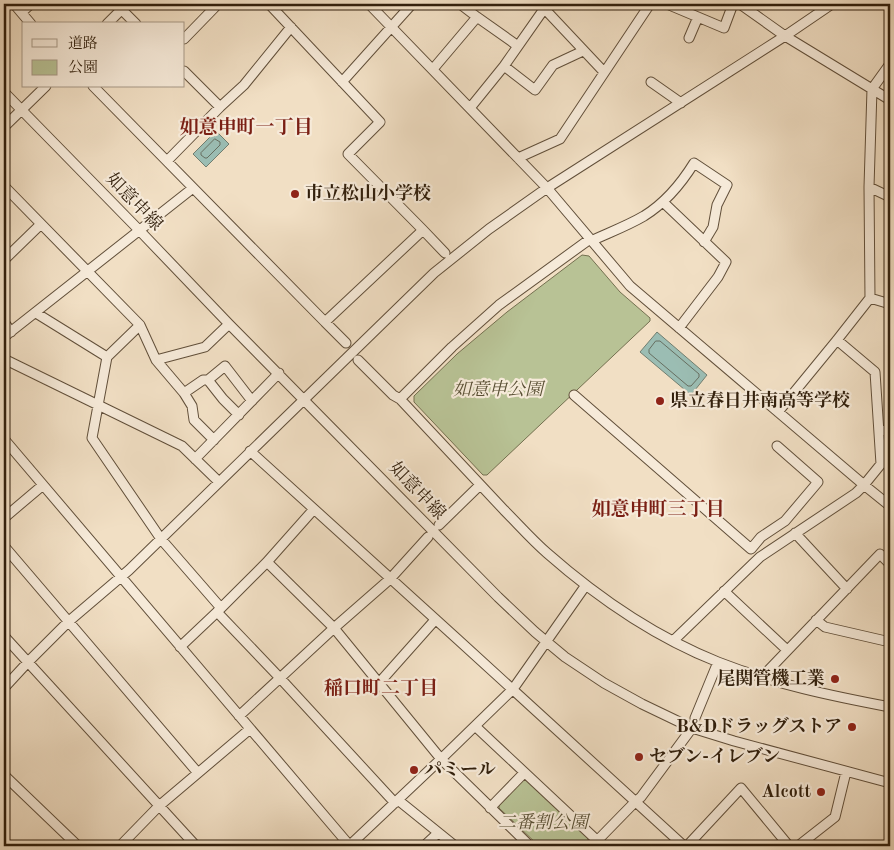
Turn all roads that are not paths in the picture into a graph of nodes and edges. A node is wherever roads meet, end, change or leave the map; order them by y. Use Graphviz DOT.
graph roads {
  1 [pos="14,4"];
  2 [pos="31,4"];
  3 [pos="218,4"];
  4 [pos="269,4"];
  5 [pos="369,4"];
  6 [pos="412,4"];
  7 [pos="460,4"];
  8 [pos="650,4"];
  9 [pos="667,4"];
  10 [pos="733,4"];
  11 [pos="740,4"];
  12 [pos="832,4"];
  13 [pos="124,6"];
  14 [pos="542,6"];
  15 [pos="22,12"];
  16 [pos="476,17"];
  17 [pos="698,17"];
  18 [pos="29,22"];
  19 [pos="109,22"];
  20 [pos="135,22"];
  21 [pos="391,26"];
  22 [pos="291,27"];
  23 [pos="785,36"];
  24 [pos="185,38"];
  25 [pos="689,38"];
  26 [pos="518,46"];
  27 [pos="583,51"];
  28 [pos="890,64"];
  29 [pos="504,66"];
  30 [pos="433,69"];
  31 [pos="185,72"];
  32 [pos="604,72"];
  33 [pos="342,82"];
  34 [pos="651,82"];
  35 [pos="44,88"];
  36 [pos="95,88"];
  37 [pos="872,88"];
  38 [pos="4,92"];
  39 [pos="890,100"];
  40 [pos="681,103"];
  41 [pos="220,107"];
  42 [pos="470,108"];
  43 [pos="22,110"];
  44 [pos="4,127"];
  45 [pos="518,158"];
  46 [pos="167,161"];
  47 [pos="4,186"];
  48 [pos="869,187"];
  49 [pos="192,188"];
  50 [pos="547,188"];
  51 [pos="890,197"];
  52 [pos="663,202"];
  53 [pos="41,224"];
  54 [pos="139,230"];
  55 [pos="423,230"];
  56 [pos="590,240"];
  57 [pos="704,242"];
  58 [pos="445,253"];
  59 [pos="4,260"];
  60 [pos="87,271"];
  61 [pos="870,298"];
  62 [pos="890,304"];
  63 [pos="36,313"];
  64 [pos="4,322"];
  65 [pos="325,322"];
  66 [pos="229,324"];
  67 [pos="140,325"];
  68 [pos="679,328"];
  69 [pos="8,335"];
  70 [pos="837,340"];
  71 [pos="346,343"];
  72 [pos="108,357"];
  73 [pos="4,359"];
  74 [pos="156,360"];
  75 [pos="358,360"];
  76 [pos="279,373"];
  77 [pos="208,380"];
  78 [pos="184,393"];
  79 [pos="574,395"];
  80 [pos="400,399"];
  81 [pos="304,400"];
  82 [pos="252,401"];
  83 [pos="99,406"];
  84 [pos="778,412"];
  85 [pos="239,414"];
  86 [pos="890,430"];
  87 [pos="879,431"];
  88 [pos="4,439"];
  89 [pos="214,440"];
  90 [pos="777,446"];
  91 [pos="250,451"];
  92 [pos="195,459"];
  93 [pos="219,482"];
  94 [pos="43,485"];
  95 [pos="480,485"];
  96 [pos="864,485"];
  97 [pos="890,506"];
  98 [pos="314,509"];
  99 [pos="4,518"];
  100 [pos="439,525"];
  101 [pos="795,533"];
  102 [pos="428,537"];
  103 [pos="161,539"];
  104 [pos="4,546"];
  105 [pos="267,562"];
  106 [pos="890,564"];
  107 [pos="121,577"];
  108 [pos="390,579"];
  109 [pos="586,585"];
  110 [pos="846,589"];
  111 [pos="724,592"];
  112 [pos="219,610"];
  113 [pos="435,620"];
  114 [pos="816,620"];
  115 [pos="68,622"];
  116 [pos="334,628"];
  117 [pos="4,636"];
  118 [pos="546,641"];
  119 [pos="673,641"];
  120 [pos="890,642"];
  121 [pos="180,647"];
  122 [pos="787,650"];
  123 [pos="28,662"];
  124 [pos="718,662"];
  125 [pos="762,677"];
  126 [pos="280,678"];
  127 [pos="379,683"];
  128 [pos="4,688"];
  129 [pos="513,689"];
  130 [pos="890,706"];
  131 [pos="238,716"];
  132 [pos="695,718"];
  133 [pos="475,726"];
  134 [pos="692,728"];
  135 [pos="250,730"];
  136 [pos="441,759"];
  137 [pos="846,772"];
  138 [pos="198,773"];
  139 [pos="524,773"];
  140 [pos="4,776"];
  141 [pos="890,784"];
  142 [pos="397,802"];
  143 [pos="635,802"];
  144 [pos="159,806"];
  145 [pos="490,808"];
  146 [pos="438,832"];
  147 [pos="597,844"];
  148 [pos="78,846"];
  149 [pos="120,846"];
  150 [pos="196,846"];
  151 [pos="349,846"];
  152 [pos="424,846"];
  153 [pos="455,846"];
  154 [pos="530,846"];
  155 [pos="685,846"];
  156 [pos="789,846"];
  157 [pos="798,846"];
  1 -- 15 [label="street"];
  2 -- 15 [label="street"];
  3 -- 24 [label="street"];
  4 -- 22 [label="street"];
  5 -- 21 [label="street"];
  6 -- 21 [label="street"];
  7 -- 16 [label="street"];
  8 -- 32 [label="street"];
  9 -- 17 [label="street"];
  10 -- 17 [label="street"];
  11 -- 23 [label="street"];
  12 -- 23 [label="street"];
  13 -- 19 [label="street"];
  13 -- 20 [label="street"];
  14 -- 26 [label="street"];
  14 -- 27 [label="street"];
  15 -- 18 [label="street"];
  16 -- 26 [label="street"];
  16 -- 30 [label="street"];
  17 -- 25 [label="street"];
  21 -- 30 [label="street"];
  21 -- 33 [label="street"];
  22 -- 33 [label="street"];
  22 -- 41 [label="street"];
  23 -- 37 [label="street"];
  23 -- 40 [label="street"];
  26 -- 29 [label="street"];
  27 -- 29 [label="street"];
  27 -- 32 [label="street"];
  28 -- 37 [label="street"];
  29 -- 42 [label="street"];
  30 -- 42 [label="street"];
  31 -- 41 [label="street"];
  32 -- 45 [label="street"];
  33 -- 55 [label="street"];
  34 -- 40 [label="street"];
  35 -- 43 [label="street"];
  36 -- 46 [label="street"];
  37 -- 39 [label="street"];
  37 -- 48 [label="street"];
  38 -- 43 [label="street, 如意申線"];
  40 -- 50 [label="street"];
  41 -- 46 [label="street"];
  42 -- 45 [label="street"];
  43 -- 44 [label="street"];
  43 -- 54 [label="street, 如意申線"];
  45 -- 50 [label="street"];
  46 -- 49 [label="street"];
  47 -- 53 [label="street"];
  48 -- 51 [label="street"];
  48 -- 61 [label="street"];
  49 -- 54 [label="street"];
  49 -- 65 [label="street"];
  50 -- 56 [label="street"];
  50 -- 81 [label="street"];
  52 -- 56 [label="street"];
  52 -- 57 [label="street"];
  52 -- 57 [label="street"];
  53 -- 59 [label="street"];
  53 -- 60 [label="street"];
  54 -- 60 [label="street"];
  54 -- 66 [label="street, 如意申線"];
  55 -- 58 [label="street"];
  55 -- 65 [label="street"];
  56 -- 68 [label="street"];
  56 -- 80 [label="street"];
  57 -- 68 [label="street"];
  60 -- 63 [label="street"];
  60 -- 67 [label="street"];
  61 -- 62 [label="street"];
  61 -- 70 [label="street"];
  63 -- 69 [label="street"];
  63 -- 72 [label="street"];
  64 -- 69 [label="street"];
  65 -- 71 [label="street"];
  66 -- 74 [label="street"];
  66 -- 76 [label="street, 如意申線"];
  67 -- 72 [label="street"];
  67 -- 74 [label="street"];
  68 -- 84 [label="street"];
  70 -- 84 [label="street"];
  70 -- 87 [label="street"];
  72 -- 83 [label="street"];
  73 -- 83 [label="street"];
  74 -- 78 [label="street"];
  75 -- 80 [label="street"];
  76 -- 81 [label="street, 如意申線"];
  76 -- 82 [label="street"];
  77 -- 78 [label="street"];
  77 -- 82 [label="street"];
  77 -- 85 [label="street"];
  78 -- 89 [label="street"];
  79 -- 90 [label="street"];
  80 -- 95 [label="street"];
  81 -- 91 [label="street"];
  81 -- 118 [label="street, 如意申線"];
  82 -- 85 [label="street"];
  83 -- 92 [label="street"];
  83 -- 103 [label="street"];
  84 -- 96 [label="street"];
  85 -- 89 [label="street"];
  86 -- 87 [label="street"];
  87 -- 96 [label="street"];
  88 -- 94 [label="street"];
  89 -- 92 [label="street"];
  91 -- 93 [label="street"];
  91 -- 98 [label="street"];
  92 -- 93 [label="street"];
  93 -- 103 [label="street"];
  94 -- 99 [label="street"];
  94 -- 107 [label="street"];
  95 -- 100 [label="street"];
  95 -- 109 [label="street"];
  96 -- 97 [label="street"];
  96 -- 101 [label="street"];
  98 -- 105 [label="street"];
  98 -- 108 [label="street"];
  101 -- 110 [label="street"];
  101 -- 111 [label="street"];
  102 -- 108 [label="street"];
  103 -- 107 [label="street"];
  103 -- 112 [label="street"];
  104 -- 115 [label="street"];
  105 -- 112 [label="street"];
  105 -- 116 [label="street"];
  106 -- 110 [label="street"];
  107 -- 115 [label="street"];
  107 -- 121 [label="street"];
  108 -- 113 [label="street"];
  108 -- 116 [label="street"];
  109 -- 118 [label="street"];
  109 -- 119 [label="street"];
  110 -- 114 [label="street"];
  111 -- 119 [label="street"];
  111 -- 122 [label="street"];
  112 -- 121 [label="street"];
  112 -- 126 [label="street"];
  113 -- 127 [label="street"];
  113 -- 129 [label="street"];
  114 -- 120 [label="street"];
  114 -- 122 [label="street"];
  115 -- 123 [label="street"];
  115 -- 138 [label="street"];
  116 -- 126 [label="street"];
  116 -- 127 [label="street"];
  117 -- 123 [label="street"];
  118 -- 129 [label="street"];
  118 -- 134 [label="street, 如意申線"];
  119 -- 124 [label="street"];
  121 -- 131 [label="street"];
  122 -- 125 [label="street"];
  123 -- 128 [label="street"];
  123 -- 144 [label="street"];
  124 -- 125 [label="street"];
  124 -- 132 [label="street"];
  125 -- 130 [label="street"];
  126 -- 131 [label="street"];
  126 -- 142 [label="street"];
  127 -- 136 [label="street"];
  129 -- 133 [label="street"];
  129 -- 143 [label="street"];
  131 -- 135 [label="street"];
  133 -- 136 [label="street"];
  133 -- 139 [label="street"];
  134 -- 137 [label="street, 如意申線"];
  134 -- 143 [label="street"];
  135 -- 138 [label="street"];
  135 -- 151 [label="street"];
  136 -- 142 [label="street"];
  136 -- 145 [label="street"];
  137 -- 141 [label="street, 如意申線"];
  137 -- 157 [label="street"];
  138 -- 144 [label="street"];
  139 -- 145 [label="street"];
  139 -- 147 [label="street"];
  140 -- 148 [label="street"];
  142 -- 146 [label="street"];
  142 -- 151 [label="street"];
  143 -- 147 [label="street"];
  143 -- 155 [label="street"];
  144 -- 149 [label="street"];
  144 -- 150 [label="street"];
  145 -- 154 [label="street"];
  146 -- 152 [label="street"];
  146 -- 153 [label="street"];
  155 -- 156 [label="street"];
}
